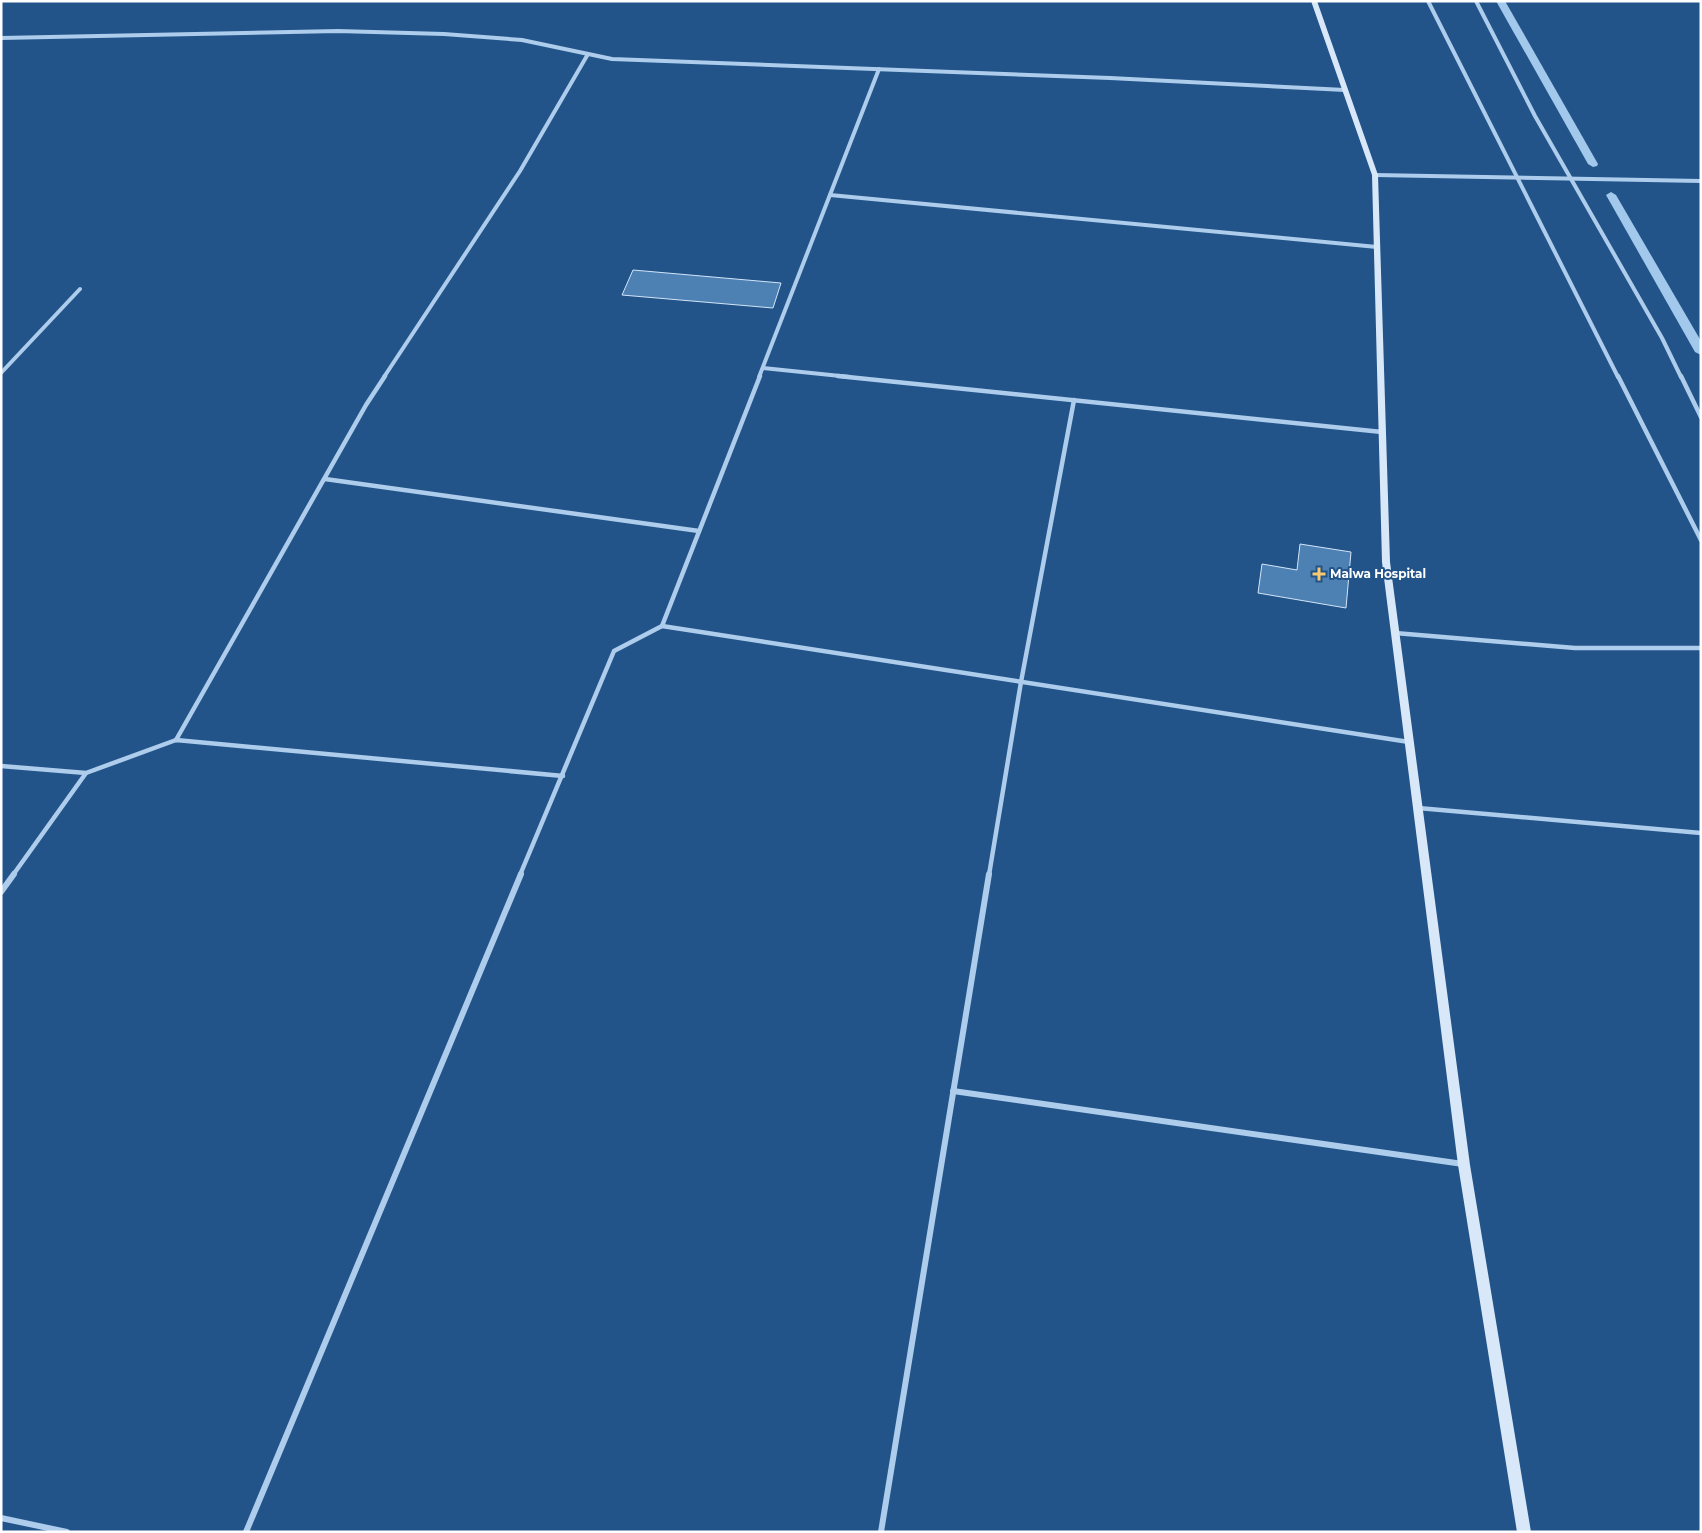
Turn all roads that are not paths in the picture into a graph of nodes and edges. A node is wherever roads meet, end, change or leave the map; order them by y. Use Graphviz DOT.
graph roads {
  1 [pos="1314,1"];
  2 [pos="1428,1"];
  3 [pos="1476,1"];
  4 [pos="1,38"];
  5 [pos="588,54"];
  6 [pos="879,69"];
  7 [pos="1345,90"];
  8 [pos="1375,175"];
  9 [pos="1518,178"];
  10 [pos="1570,179"];
  11 [pos="1701,182"];
  12 [pos="830,195"];
  13 [pos="1377,247"];
  14 [pos="80,289"];
  15 [pos="763,368"];
  16 [pos="1,373"];
  17 [pos="1074,400"];
  18 [pos="1701,417"];
  19 [pos="1382,432"];
  20 [pos="325,479"];
  21 [pos="699,531"];
  22 [pos="1701,540"];
  23 [pos="662,626"];
  24 [pos="1395,633"];
  25 [pos="1701,648"];
  26 [pos="1020,682"];
  27 [pos="176,740"];
  28 [pos="1409,742"];
  29 [pos="1,766"];
  30 [pos="86,772"];
  31 [pos="563,776"];
  32 [pos="1418,808"];
  33 [pos="1701,832"];
  34 [pos="1,892"];
  35 [pos="953,1091"];
  36 [pos="1464,1165"];
  37 [pos="1,1518"];
  38 [pos="67,1532"];
  39 [pos="246,1532"];
  40 [pos="881,1532"];
  41 [pos="1524,1532"];
  1 -- 7 [label="street"];
  2 -- 9 [label="street"];
  3 -- 10 [label="street"];
  4 -- 5 [label="street"];
  5 -- 6 [label="street"];
  5 -- 20 [label="street"];
  6 -- 7 [label="street"];
  6 -- 12 [label="street"];
  7 -- 8 [label="street"];
  8 -- 9 [label="street"];
  8 -- 13 [label="street"];
  9 -- 10 [label="street"];
  9 -- 22 [label="street"];
  10 -- 11 [label="street"];
  10 -- 18 [label="street"];
  12 -- 13 [label="street"];
  12 -- 15 [label="street"];
  13 -- 19 [label="street"];
  14 -- 16 [label="street"];
  15 -- 17 [label="street"];
  15 -- 21 [label="street"];
  17 -- 19 [label="street"];
  17 -- 26 [label="street"];
  19 -- 24 [label="street"];
  20 -- 21 [label="street"];
  20 -- 27 [label="street"];
  21 -- 23 [label="street"];
  23 -- 26 [label="street"];
  23 -- 31 [label="street"];
  24 -- 25 [label="street"];
  24 -- 28 [label="street"];
  26 -- 28 [label="street"];
  26 -- 35 [label="street"];
  27 -- 30 [label="street"];
  27 -- 31 [label="street"];
  28 -- 32 [label="street"];
  29 -- 30 [label="street"];
  30 -- 34 [label="street"];
  31 -- 39 [label="street"];
  32 -- 33 [label="street"];
  32 -- 36 [label="street"];
  35 -- 36 [label="street"];
  35 -- 40 [label="street"];
  36 -- 41 [label="street"];
  37 -- 38 [label="street"];
}
